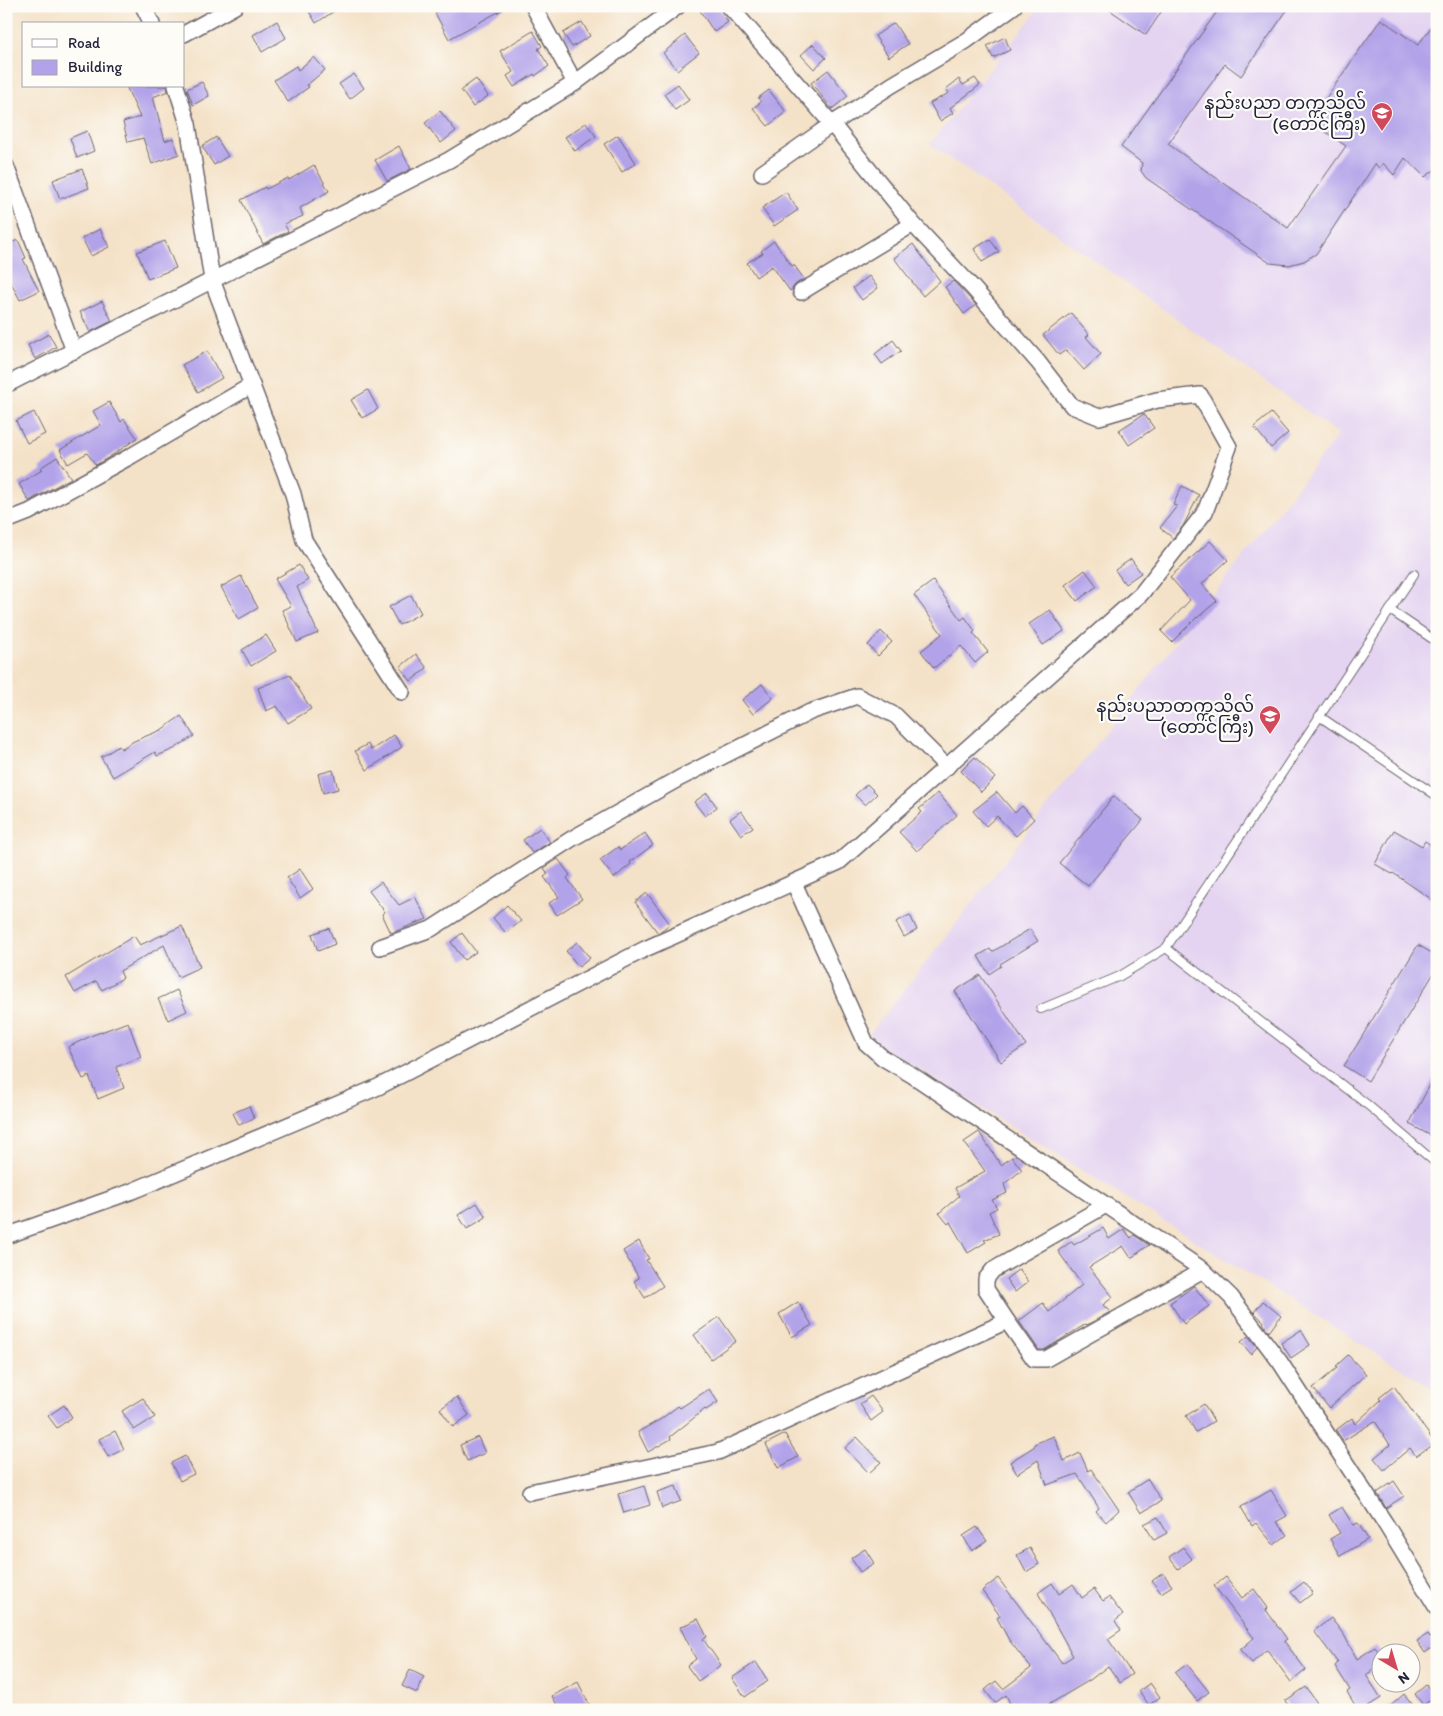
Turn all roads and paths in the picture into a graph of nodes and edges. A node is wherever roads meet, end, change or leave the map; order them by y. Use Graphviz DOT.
graph roads {
  1 [pos="143,6"];
  2 [pos="235,6"];
  3 [pos="533,6"];
  4 [pos="678,6"];
  5 [pos="729,6"];
  6 [pos="1014,6"];
  7 [pos="151,22"];
  8 [pos="185,33"];
  9 [pos="575,83"];
  10 [pos="177,88"];
  11 [pos="832,124"];
  12 [pos="6,166"];
  13 [pos="762,173"];
  14 [pos="913,224"];
  15 [pos="212,280"];
  16 [pos="801,292"];
  17 [pos="74,351"];
  18 [pos="6,385"];
  19 [pos="252,385"];
  20 [pos="6,521"];
  21 [pos="1414,574"];
  22 [pos="1390,610"];
  23 [pos="1437,642"];
  24 [pos="402,692"];
  25 [pos="1319,716"];
  26 [pos="947,767"];
  27 [pos="1437,796"];
  28 [pos="794,883"];
  29 [pos="380,946"];
  30 [pos="1166,948"];
  31 [pos="1041,1009"];
  32 [pos="1437,1164"];
  33 [pos="1106,1205"];
  34 [pos="9,1232"];
  35 [pos="1203,1270"];
  36 [pos="1007,1321"];
  37 [pos="530,1492"];
  38 [pos="1437,1608"];
  1 -- 7 [label="street"];
  2 -- 8 [label="street"];
  3 -- 9 [label="street"];
  4 -- 9 [label="street"];
  5 -- 11 [label="street"];
  6 -- 11 [label="street"];
  9 -- 15 [label="street"];
  10 -- 15 [label="street"];
  11 -- 13 [label="street"];
  11 -- 14 [label="street"];
  12 -- 17 [label="street"];
  14 -- 16 [label="street"];
  14 -- 26 [label="street"];
  15 -- 17 [label="street"];
  15 -- 19 [label="street"];
  17 -- 18 [label="street"];
  19 -- 20 [label="street"];
  19 -- 24 [label="street"];
  21 -- 22 [label="lane"];
  22 -- 23 [label="lane"];
  22 -- 25 [label="lane"];
  25 -- 27 [label="lane"];
  25 -- 30 [label="lane"];
  26 -- 28 [label="street"];
  26 -- 29 [label="street"];
  28 -- 33 [label="street"];
  28 -- 34 [label="street"];
  30 -- 31 [label="lane"];
  30 -- 32 [label="lane"];
  33 -- 35 [label="street"];
  33 -- 36 [label="street"];
  35 -- 36 [label="street"];
  35 -- 38 [label="street"];
  36 -- 37 [label="street"];
}
